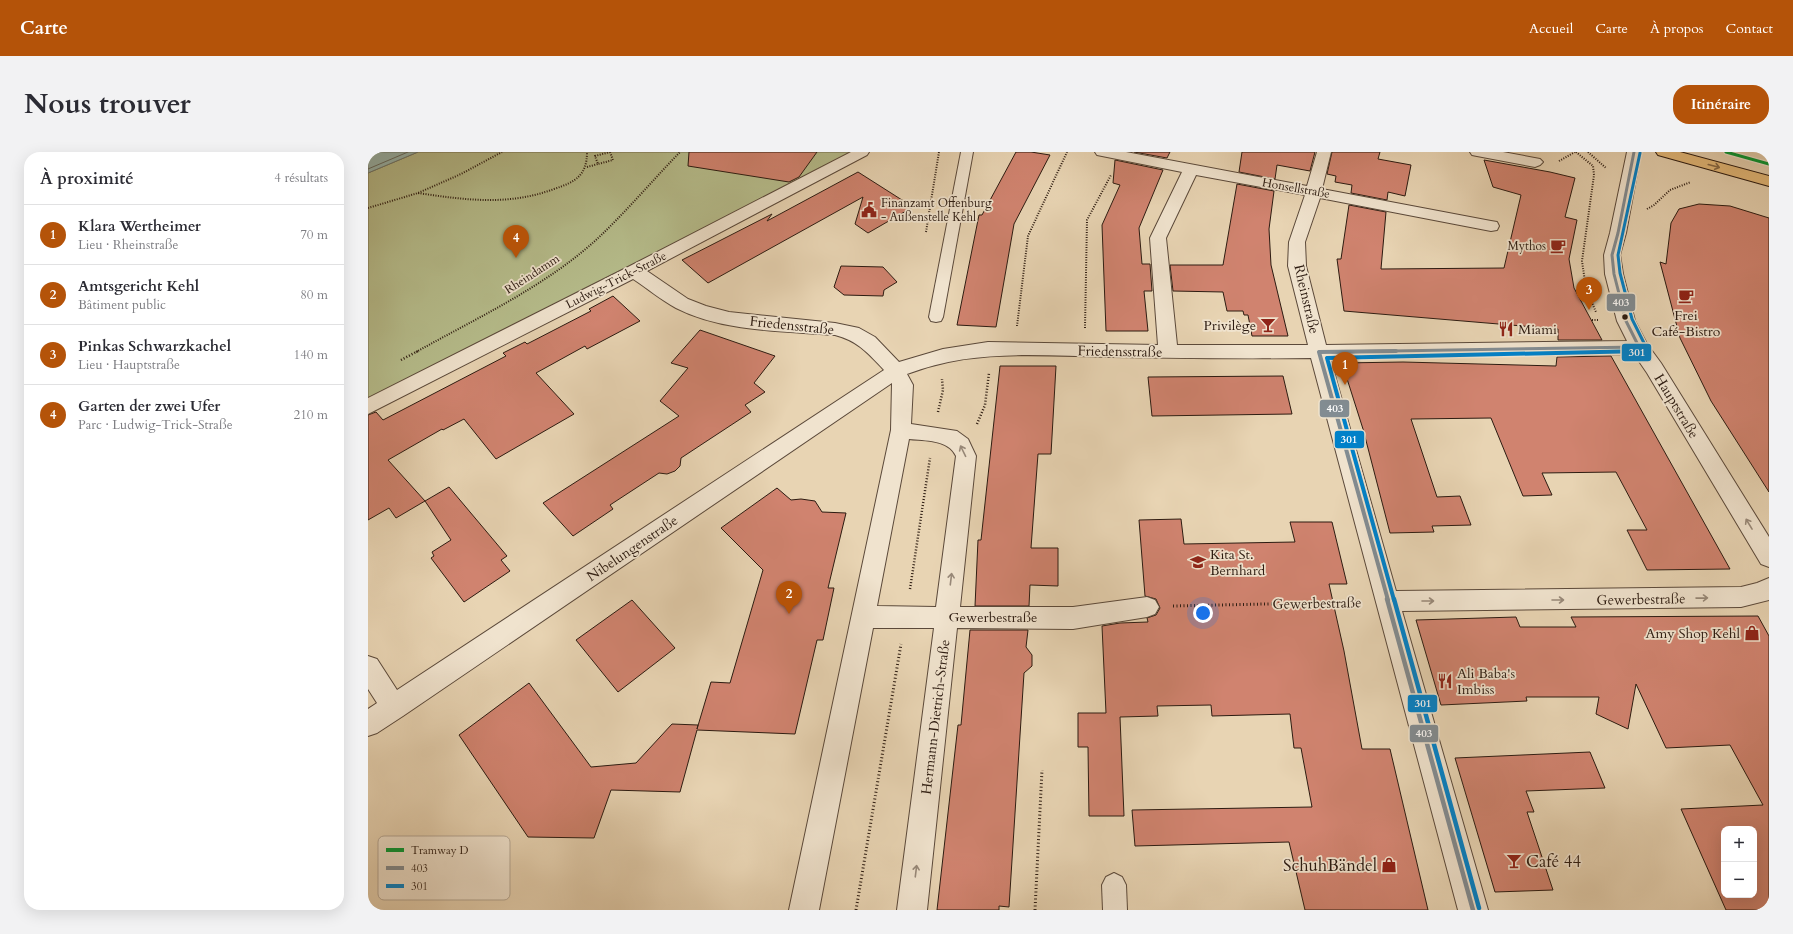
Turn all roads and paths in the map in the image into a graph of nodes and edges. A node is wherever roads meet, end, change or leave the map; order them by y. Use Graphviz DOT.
graph roads {
  1 [pos="502,152"];
  2 [pos="587,152"];
  3 [pos="680,152"];
  4 [pos="862,152"];
  5 [pos="967,152"];
  6 [pos="1067,152"];
  7 [pos="1102,152"];
  8 [pos="1324,152"];
  9 [pos="1477,152"];
  10 [pos="1634,152"];
  11 [pos="1663,152"];
  12 [pos="1121,156"];
  13 [pos="1535,162"];
  14 [pos="598,164"];
  15 [pos="587,167"];
  16 [pos="1191,170"];
  17 [pos="1694,181"];
  18 [pos="1769,181"];
  19 [pos="1314,191"];
  20 [pos="418,193"];
  21 [pos="1624,204"];
  22 [pos="368,208"];
  23 [pos="1491,226"];
  24 [pos="634,271"];
  25 [pos="936,317"];
  26 [pos="1639,347"];
  27 [pos="992,348"];
  28 [pos="1014,348"];
  29 [pos="1084,350"];
  30 [pos="1168,352"];
  31 [pos="1319,352"];
  32 [pos="940,356"];
  33 [pos="398,362"];
  34 [pos="896,371"];
  35 [pos="368,407"];
  36 [pos="901,430"];
  37 [pos="934,434"];
  38 [pos="961,445"];
  39 [pos="1769,557"];
  40 [pos="1769,588"];
  41 [pos="1389,601"];
  42 [pos="1147,607"];
  43 [pos="864,616"];
  44 [pos="906,616"];
  45 [pos="946,618"];
  46 [pos="368,667"];
  47 [pos="394,707"];
  48 [pos="368,724"];
  49 [pos="1042,770"];
  50 [pos="1114,884"];
  51 [pos="804,910"];
  52 [pos="856,910"];
  53 [pos="912,910"];
  54 [pos="1035,910"];
  55 [pos="1115,910"];
  56 [pos="1472,910"];
  1 -- 20 [label="path"];
  2 -- 15 [label="path"];
  3 -- 33 [label="path, Rheindamm"];
  4 -- 24 [label="street, Ludwig-Trick-Straße"];
  5 -- 25 [label="lane"];
  6 -- 28 [label="path"];
  7 -- 12 [label="street, Honsellstraße"];
  8 -- 19 [label="street, Rheinstraße"];
  9 -- 13 [label="street"];
  10 -- 21 [label="street, Hauptstraße"];
  11 -- 18 [label="main road, one-way"];
  12 -- 16 [label="street, Honsellstraße"];
  12 -- 29 [label="path"];
  14 -- 14 [label="path"];
  14 -- 15 [label="path"];
  15 -- 20 [label="path"];
  16 -- 19 [label="street, Honsellstraße"];
  16 -- 30 [label="street"];
  17 -- 21 [label="path"];
  19 -- 23 [label="street, Honsellstraße"];
  19 -- 31 [label="street, Rheinstraße"];
  20 -- 22 [label="path"];
  21 -- 26 [label="street, Hauptstraße"];
  24 -- 34 [label="street, Friedensstraße"];
  24 -- 35 [label="street, Ludwig-Trick-Straße"];
  26 -- 31 [label="street, Friedensstraße"];
  39 -- 26 [label="street, Hauptstraße, one-way"];
  27 -- 28 [label="street, Friedensstraße"];
  27 -- 32 [label="street, Friedensstraße"];
  27 -- 38 [label="path"];
  28 -- 29 [label="street, Friedensstraße"];
  29 -- 30 [label="street, Friedensstraße"];
  30 -- 31 [label="street, Friedensstraße"];
  31 -- 41 [label="street, Rheinstraße"];
  32 -- 34 [label="street, Friedensstraße"];
  32 -- 37 [label="path"];
  34 -- 36 [label="street"];
  34 -- 47 [label="street, Nibelungenstraße"];
  36 -- 37 [label="street"];
  36 -- 43 [label="street"];
  37 -- 38 [label="street"];
  37 -- 44 [label="path"];
  45 -- 38 [label="street, Hermann-Dietrich-Straße, one-way"];
  41 -- 40 [label="street, Gewerbestraße, one-way"];
  41 -- 42 [label="path, Gewerbestraße"];
  41 -- 56 [label="street, Rheinstraße"];
  42 -- 45 [label="street, Gewerbestraße"];
  43 -- 44 [label="street, Gewerbestraße"];
  43 -- 51 [label="street"];
  44 -- 45 [label="street, Gewerbestraße"];
  44 -- 52 [label="path"];
  53 -- 45 [label="street, Hermann-Dietrich-Straße, one-way"];
  46 -- 47 [label="street"];
  47 -- 48 [label="street, Nibelungenstraße"];
  49 -- 54 [label="path"];
  50 -- 55 [label="lane"];
}
